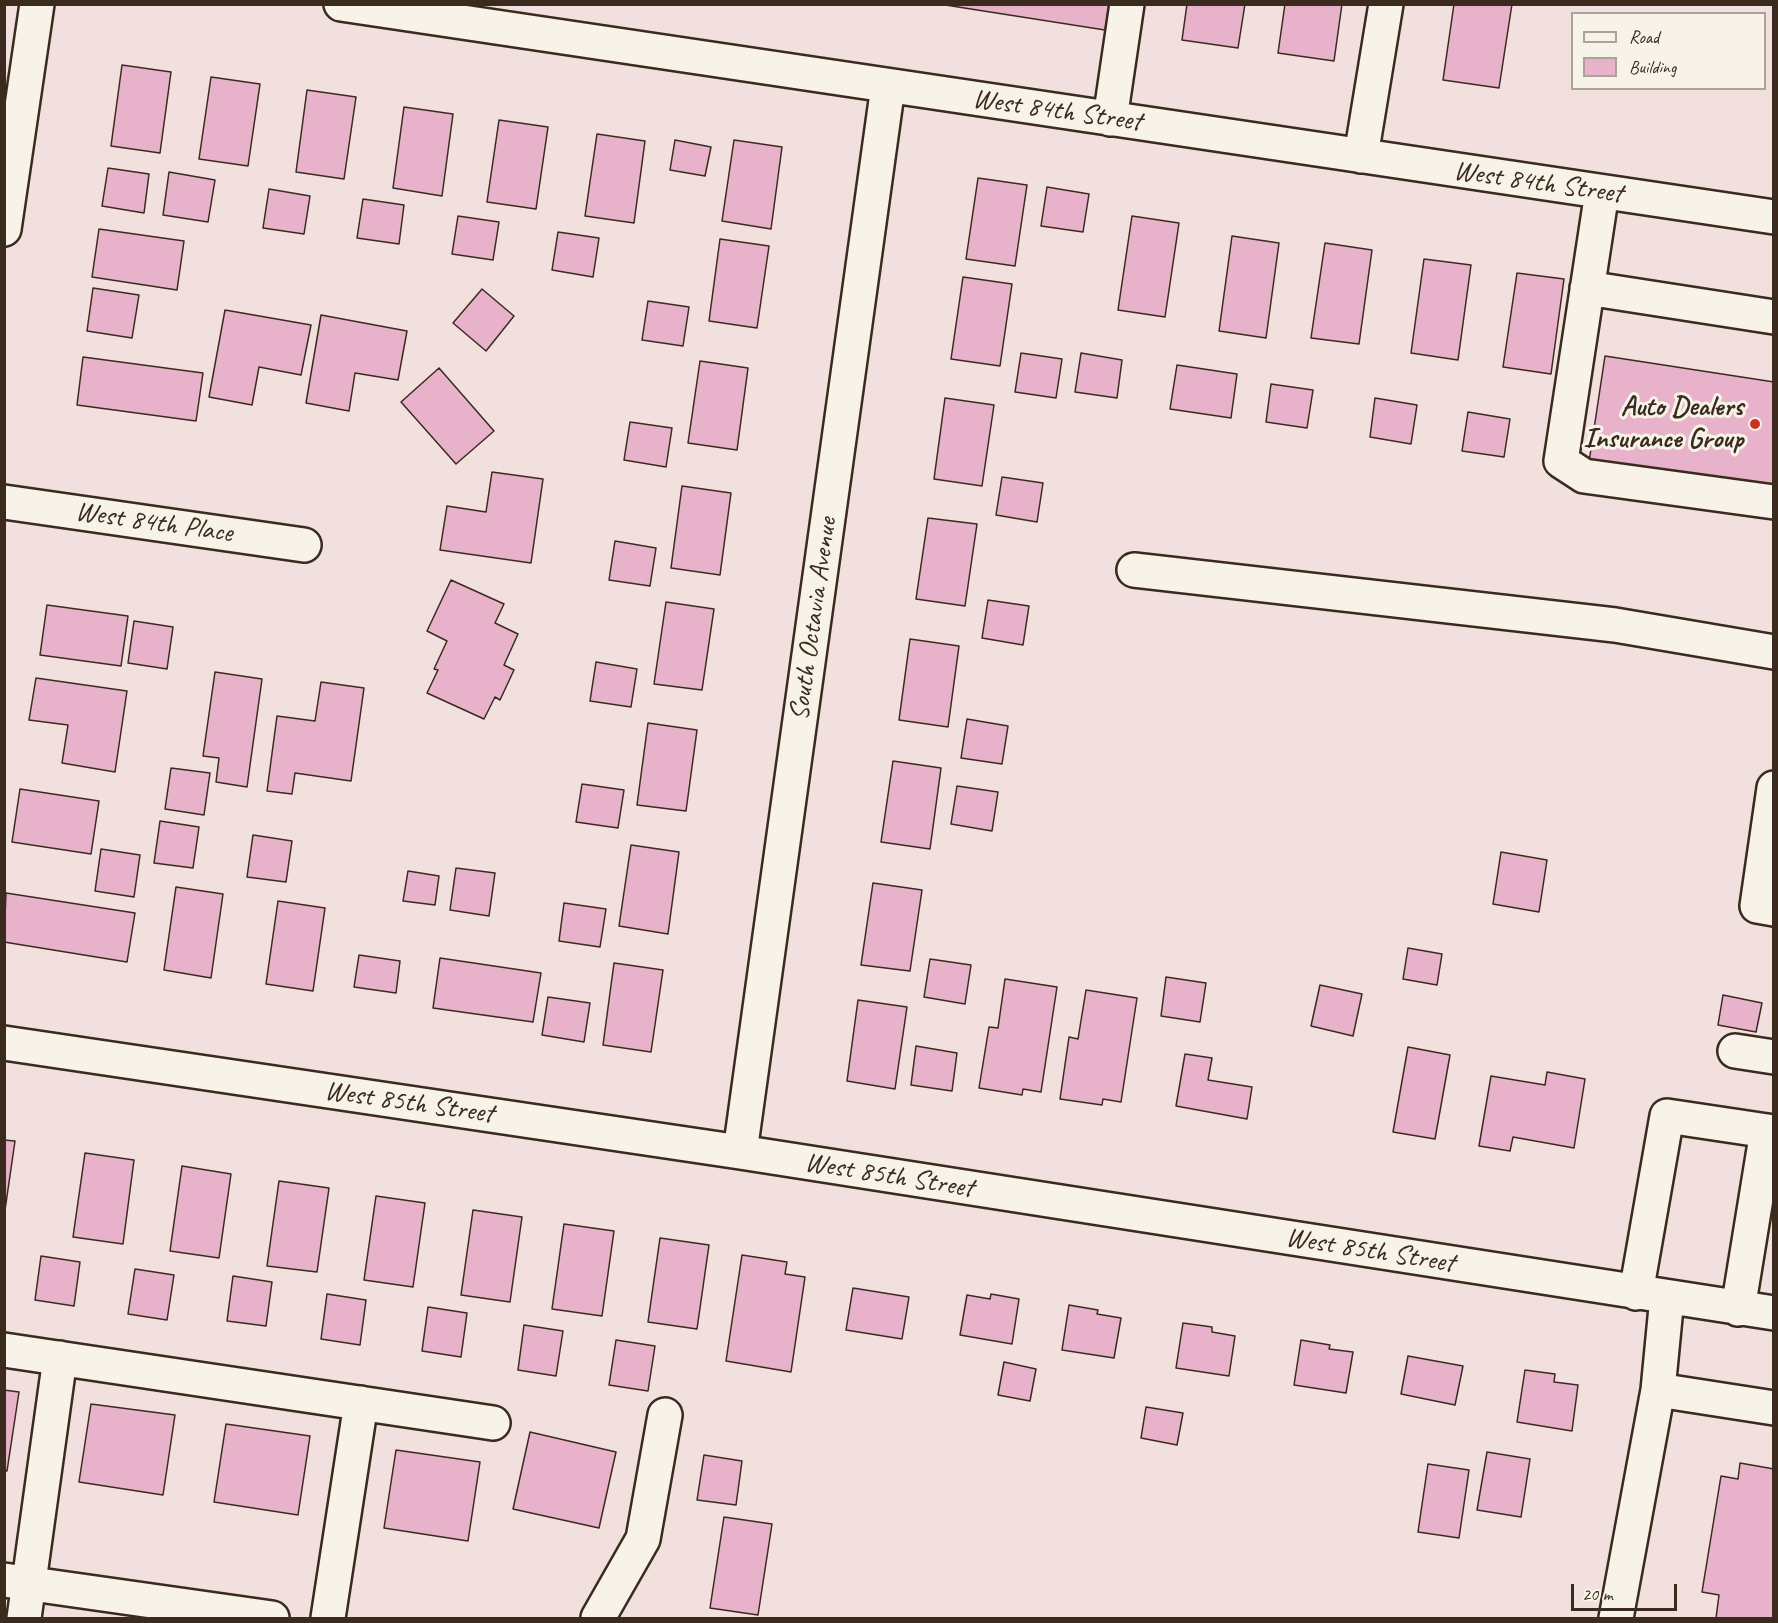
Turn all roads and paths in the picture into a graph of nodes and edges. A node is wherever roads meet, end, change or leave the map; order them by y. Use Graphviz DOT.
graph roads {
  1 [pos="37,4"];
  2 [pos="341,4"];
  3 [pos="1127,4"];
  4 [pos="1386,4"];
  5 [pos="376,7"];
  6 [pos="888,86"];
  7 [pos="14,103"];
  8 [pos="1110,119"];
  9 [pos="1361,156"];
  10 [pos="1602,192"];
  11 [pos="6,211"];
  12 [pos="1773,217"];
  13 [pos="1587,288"];
  14 [pos="1773,317"];
  15 [pos="4,502"];
  16 [pos="1773,502"];
  17 [pos="304,545"];
  18 [pos="1134,570"];
  19 [pos="1773,652"];
  20 [pos="1773,788"];
  21 [pos="1773,909"];
  22 [pos="4,1043"];
  23 [pos="1735,1051"];
  24 [pos="1773,1058"];
  25 [pos="1770,1131"];
  26 [pos="740,1152"];
  27 [pos="1762,1239"];
  28 [pos="1651,1295"];
  29 [pos="1738,1309"];
  30 [pos="1773,1313"];
  31 [pos="4,1350"];
  32 [pos="60,1358"];
  33 [pos="1658,1390"];
  34 [pos="361,1403"];
  35 [pos="1773,1408"];
  36 [pos="665,1415"];
  37 [pos="493,1423"];
  38 [pos="16,1581"];
  39 [pos="24,1618"];
  40 [pos="272,1618"];
  41 [pos="328,1618"];
  42 [pos="598,1618"];
  43 [pos="1616,1618"];
  1 -- 7 [label="street"];
  2 -- 5 [label="street, West 84th Street"];
  3 -- 8 [label="street"];
  4 -- 9 [label="street"];
  5 -- 6 [label="street, West 84th Street"];
  6 -- 8 [label="street, West 84th Street"];
  6 -- 26 [label="street, South Octavia Avenue"];
  7 -- 11 [label="street"];
  8 -- 9 [label="street, West 84th Street"];
  9 -- 10 [label="street, West 84th Street"];
  10 -- 12 [label="street, West 84th Street"];
  10 -- 13 [label="street"];
  13 -- 14 [label="street"];
  13 -- 16 [label="street"];
  15 -- 17 [label="street, West 84th Place"];
  18 -- 19 [label="street"];
  20 -- 21 [label="street"];
  22 -- 26 [label="street, West 85th Street"];
  23 -- 24 [label="street"];
  25 -- 27 [label="street"];
  25 -- 28 [label="street"];
  26 -- 28 [label="street, West 85th Street"];
  27 -- 29 [label="street"];
  28 -- 29 [label="street, West 85th Street"];
  28 -- 33 [label="street"];
  29 -- 30 [label="street, West 85th Street"];
  31 -- 32 [label="street"];
  32 -- 34 [label="street"];
  32 -- 38 [label="street"];
  33 -- 35 [label="street"];
  33 -- 43 [label="street"];
  34 -- 37 [label="street"];
  34 -- 41 [label="street"];
  36 -- 42 [label="street"];
  38 -- 39 [label="street"];
  38 -- 40 [label="street"];
}
